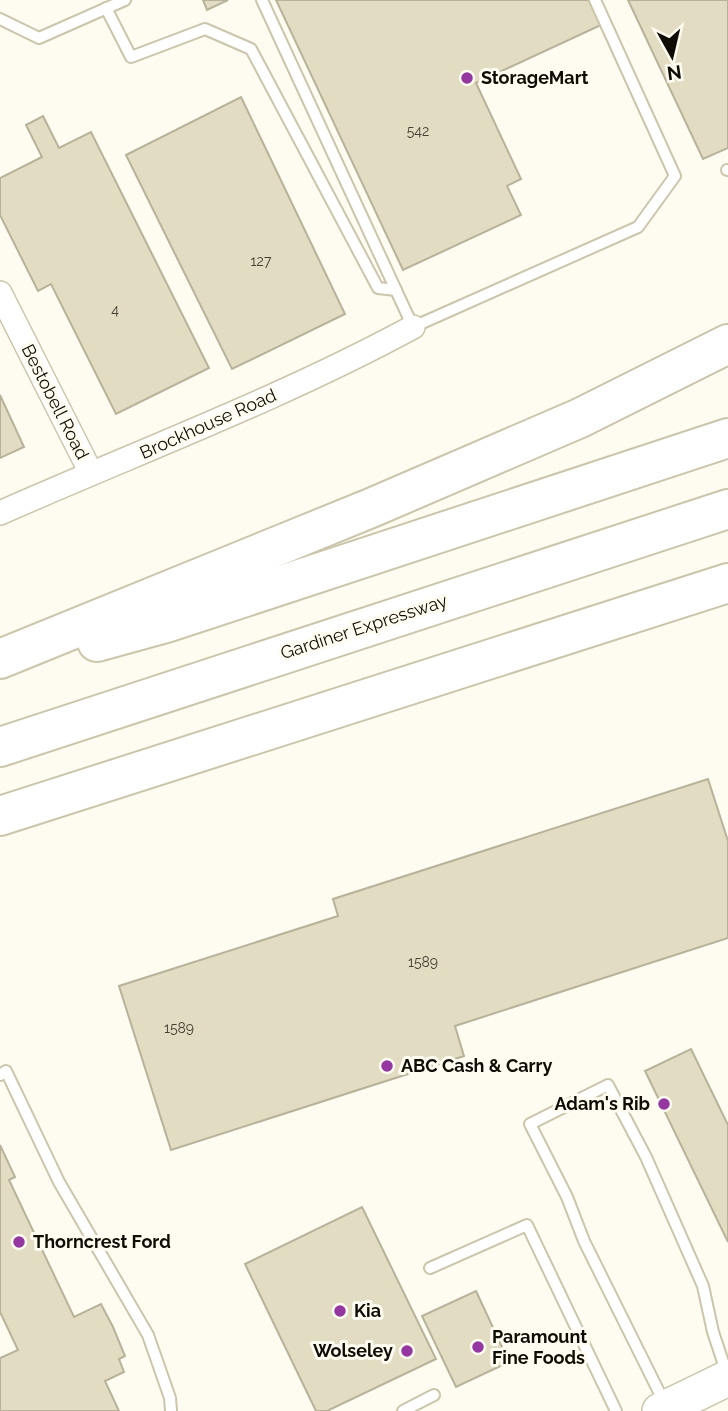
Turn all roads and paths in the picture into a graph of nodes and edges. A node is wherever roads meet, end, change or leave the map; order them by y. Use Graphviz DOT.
graph roads {
  1 [pos="125,0"];
  2 [pos="262,0"];
  3 [pos="595,0"];
  4 [pos="106,8"];
  5 [pos="0,19"];
  6 [pos="396,290"];
  7 [pos="0,293"];
  8 [pos="413,327"];
  9 [pos="728,344"];
  10 [pos="728,438"];
  11 [pos="91,473"];
  12 [pos="728,509"];
  13 [pos="0,513"];
  14 [pos="728,583"];
  15 [pos="0,659"];
  16 [pos="0,669"];
  17 [pos="0,747"];
  18 [pos="0,816"];
  19 [pos="0,1075"];
  20 [pos="430,1268"];
  21 [pos="728,1377"];
  22 [pos="434,1395"];
  23 [pos="664,1409"];
  24 [pos="171,1411"];
  25 [pos="403,1411"];
  26 [pos="616,1411"];
  1 -- 4 [label="lane"];
  2 -- 6 [label="lane"];
  3 -- 8 [label="lane"];
  4 -- 5 [label="lane"];
  4 -- 6 [label="lane"];
  6 -- 8 [label="lane"];
  7 -- 11 [label="street, Bestobell Road"];
  8 -- 11 [label="street, Brockhouse Road"];
  9 -- 15 [label="highway"];
  10 -- 16 [label="highway"];
  11 -- 13 [label="street, Brockhouse Road"];
  12 -- 17 [label="highway, Gardiner Expressway"];
  14 -- 18 [label="highway"];
  19 -- 24 [label="lane"];
  20 -- 26 [label="lane"];
  21 -- 23 [label="main road"];
  21 -- 23 [label="lane"];
  22 -- 25 [label="lane"];
}
